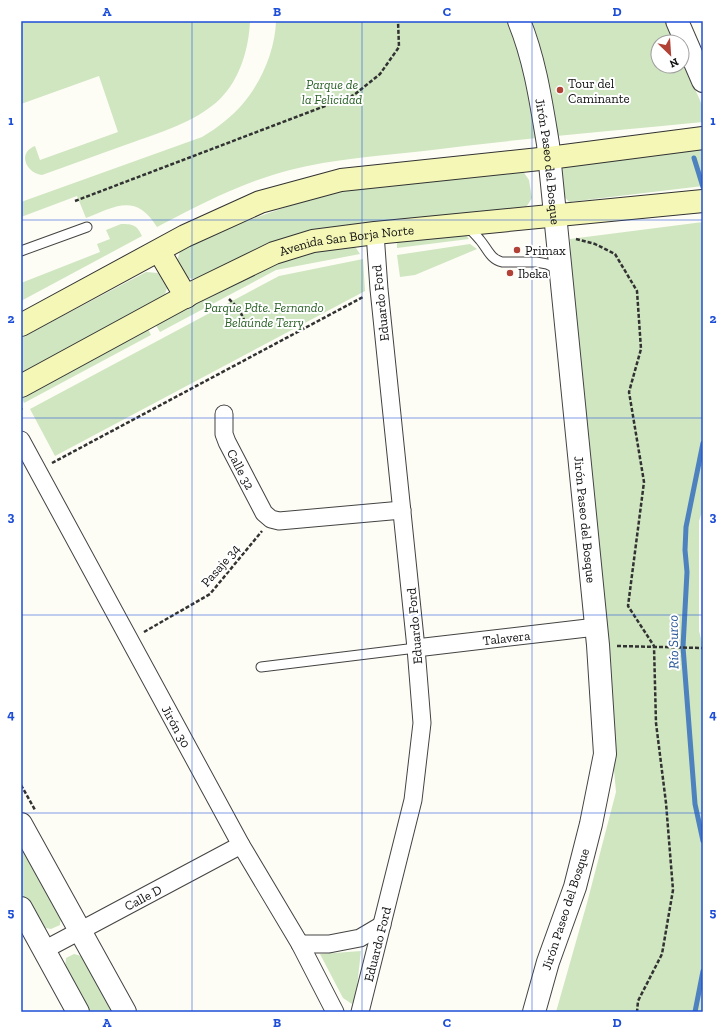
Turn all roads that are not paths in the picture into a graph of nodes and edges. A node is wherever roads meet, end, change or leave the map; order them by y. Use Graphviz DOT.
graph roads {
  1 [pos="519,21"];
  2 [pos="677,21"];
  3 [pos="703,81"];
  4 [pos="703,138"];
  5 [pos="549,158"];
  6 [pos="703,201"];
  7 [pos="466,224"];
  8 [pos="556,224"];
  9 [pos="87,227"];
  10 [pos="375,234"];
  11 [pos="21,251"];
  12 [pos="159,251"];
  13 [pos="560,271"];
  14 [pos="186,297"];
  15 [pos="21,325"];
  16 [pos="21,386"];
  17 [pos="224,414"];
  18 [pos="21,440"];
  19 [pos="402,510"];
  20 [pos="597,636"];
  21 [pos="416,648"];
  22 [pos="261,667"];
  23 [pos="21,824"];
  24 [pos="241,845"];
  25 [pos="21,908"];
  26 [pos="382,925"];
  27 [pos="80,931"];
  28 [pos="300,944"];
  29 [pos="44,950"];
  30 [pos="78,1012"];
  31 [pos="125,1012"];
  32 [pos="335,1012"];
  33 [pos="360,1012"];
  34 [pos="534,1012"];
  1 -- 5 [label="street, Jirón Paseo del Bosque"];
  2 -- 3 [label="street"];
  4 -- 5 [label="main road"];
  5 -- 8 [label="street, Jirón Paseo del Bosque"];
  5 -- 12 [label="main road"];
  6 -- 8 [label="main road, Avenida San Borja Norte"];
  7 -- 8 [label="main road, Avenida San Borja Norte"];
  7 -- 10 [label="main road, Avenida San Borja Norte"];
  7 -- 13 [label="lane"];
  8 -- 13 [label="street, Jirón Paseo del Bosque"];
  9 -- 11 [label="lane"];
  10 -- 14 [label="main road, Avenida San Borja Norte"];
  10 -- 19 [label="street, Eduardo Ford"];
  12 -- 14 [label="main road"];
  12 -- 15 [label="main road"];
  13 -- 20 [label="street, Jirón Paseo del Bosque"];
  14 -- 16 [label="main road, Avenida San Borja Norte"];
  17 -- 19 [label="street, Calle 32"];
  18 -- 24 [label="street, Jirón 30"];
  19 -- 21 [label="street, Eduardo Ford"];
  20 -- 21 [label="street, Talavera"];
  20 -- 34 [label="street, Jirón Paseo del Bosque"];
  21 -- 22 [label="lane"];
  21 -- 26 [label="street, Eduardo Ford"];
  23 -- 27 [label="street"];
  24 -- 27 [label="street, Calle D"];
  24 -- 28 [label="street, Jirón 30"];
  25 -- 29 [label="street"];
  26 -- 28 [label="street"];
  26 -- 33 [label="street, Eduardo Ford"];
  27 -- 29 [label="street, Calle D"];
  27 -- 31 [label="street"];
  28 -- 32 [label="street, Jirón 30"];
  29 -- 30 [label="street"];
}
